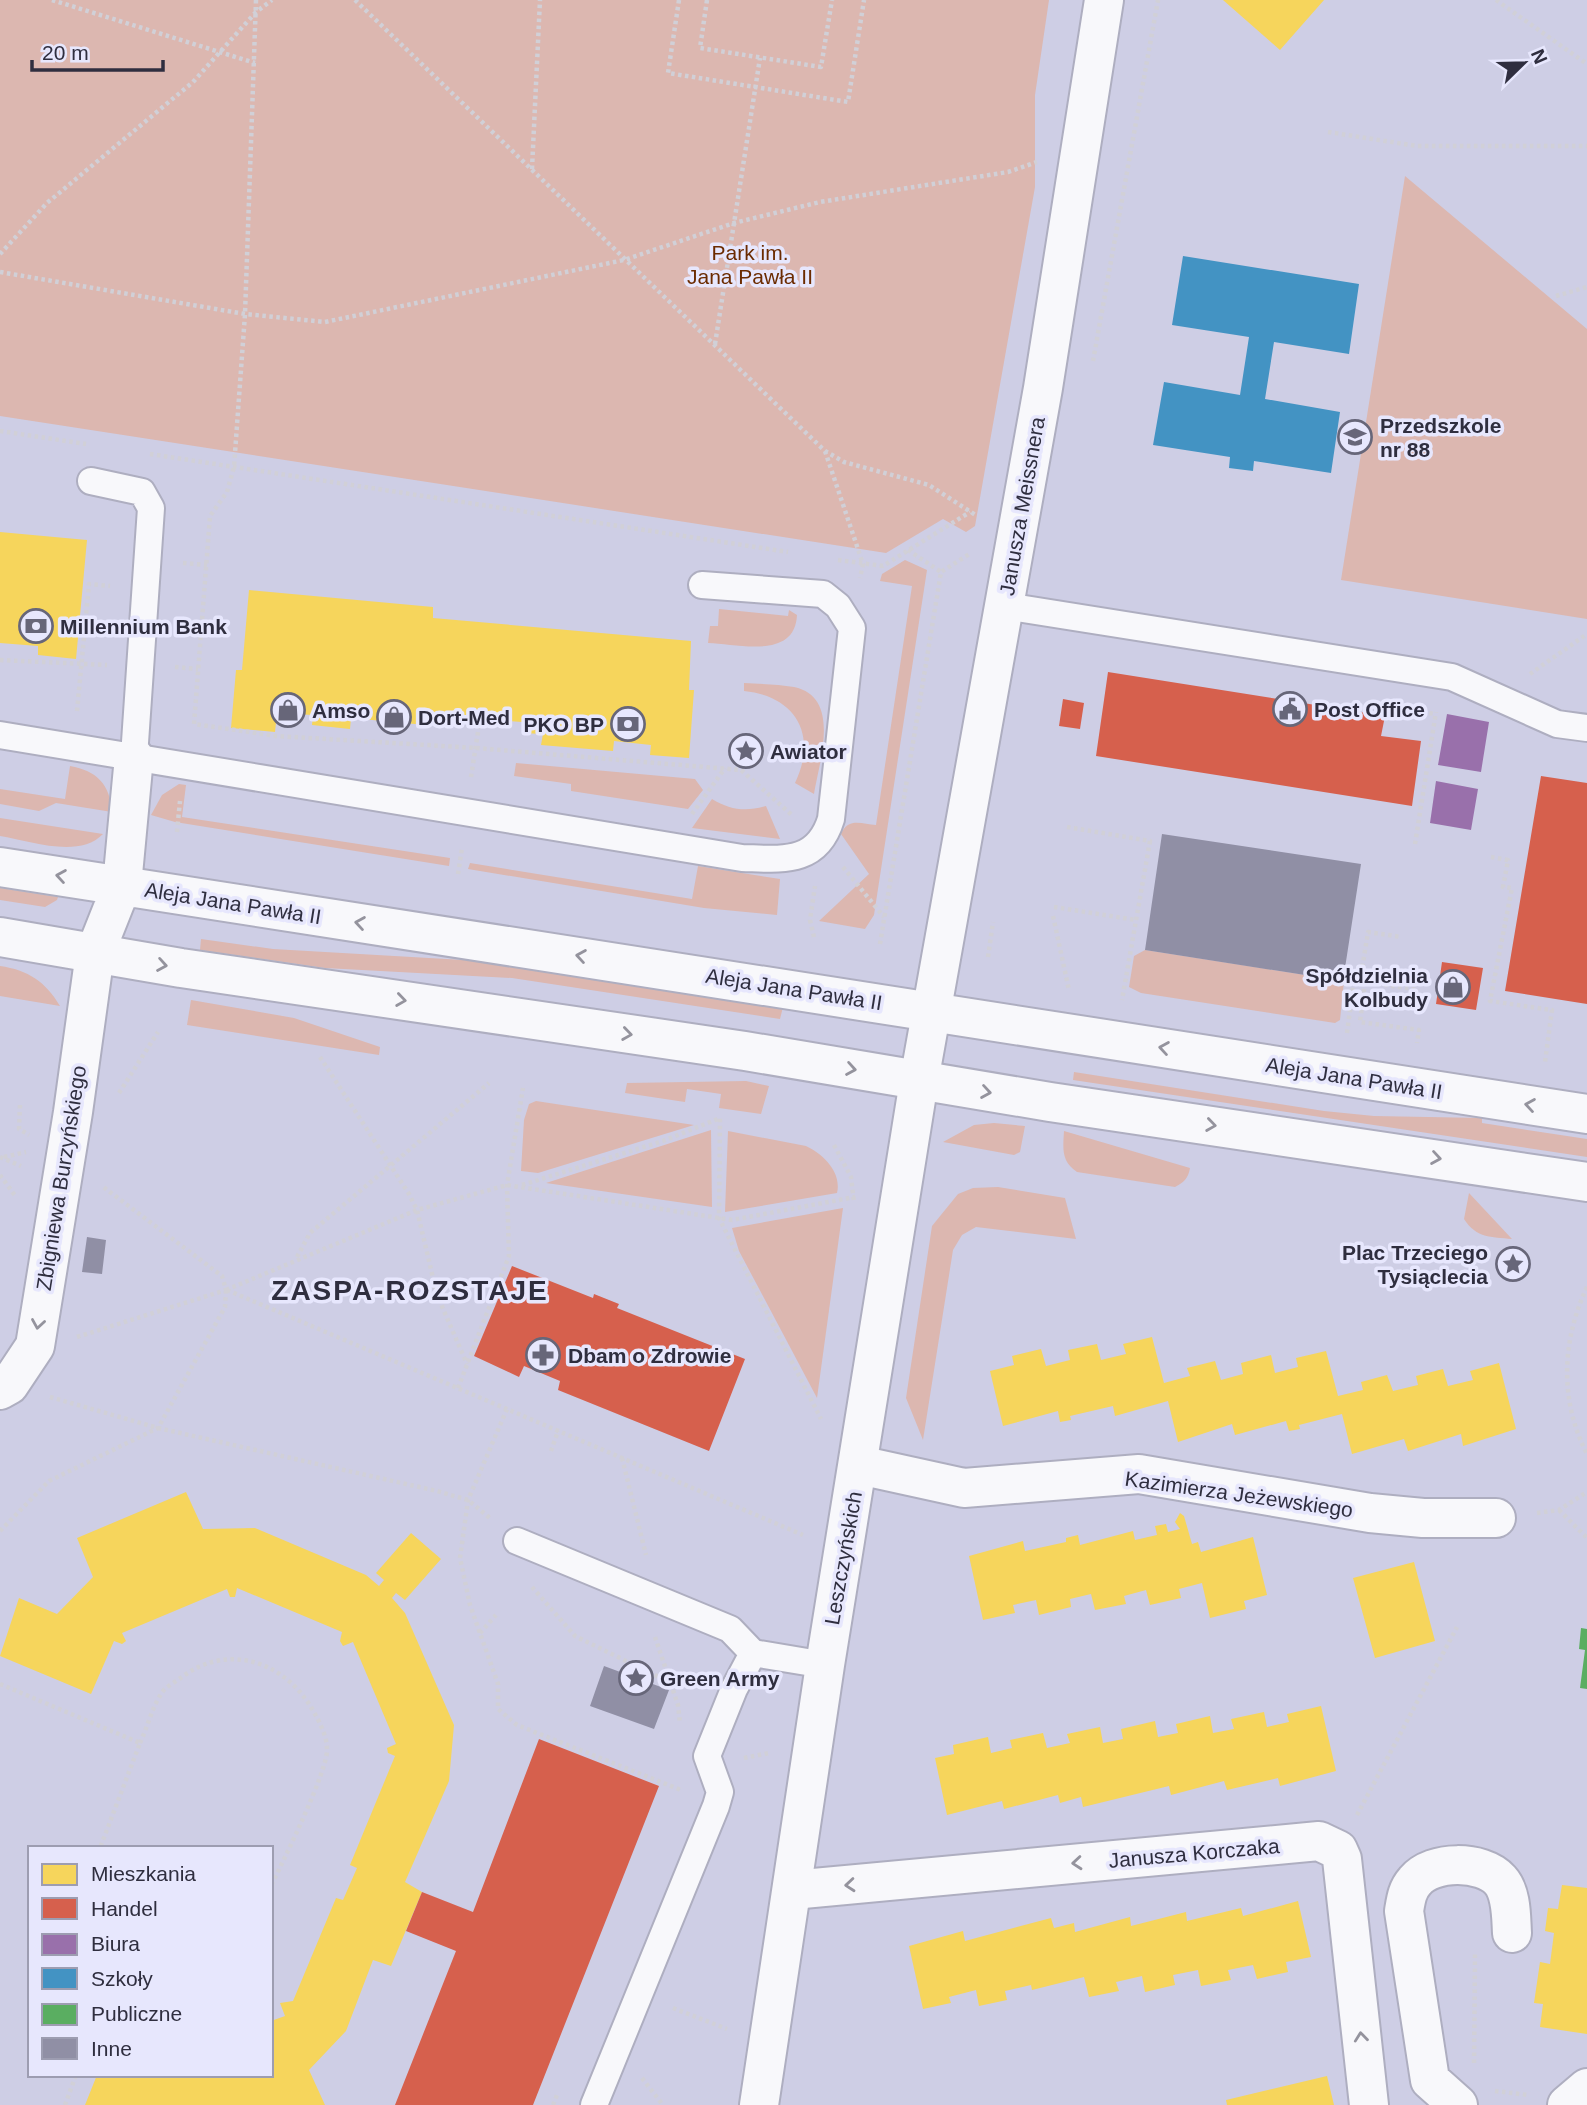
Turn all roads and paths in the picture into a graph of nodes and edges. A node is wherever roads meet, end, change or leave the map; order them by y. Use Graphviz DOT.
graph roads {
  1 [pos="52,0"];
  2 [pos="256,0"];
  3 [pos="272,0"];
  4 [pos="355,0"];
  5 [pos="540,0"];
  6 [pos="679,0"];
  7 [pos="707,0"];
  8 [pos="832,0"];
  9 [pos="864,0"];
  10 [pos="1104,0"];
  11 [pos="1158,0"];
  12 [pos="1496,0"];
  13 [pos="256,12"];
  14 [pos="219,51"];
  15 [pos="760,58"];
  16 [pos="255,63"];
  17 [pos="1587,64"];
  18 [pos="755,87"];
  19 [pos="1328,132"];
  20 [pos="1587,146"];
  21 [pos="1045,159"];
  22 [pos="532,169"];
  23 [pos="734,223"];
  24 [pos="0,254"];
  25 [pos="624,260"];
  26 [pos="0,272"];
  27 [pos="1587,287"];
  28 [pos="1556,296"];
  29 [pos="245,314"];
  30 [pos="715,344"];
  31 [pos="1092,368"];
  32 [pos="0,431"];
  33 [pos="96,446"];
  34 [pos="825,450"];
  35 [pos="138,452"];
  36 [pos="234,467"];
  37 [pos="91,481"];
  38 [pos="970,512"];
  39 [pos="980,518"];
  40 [pos="908,550"];
  41 [pos="972,552"];
  42 [pos="794,553"];
  43 [pos="835,559"];
  44 [pos="863,564"];
  45 [pos="941,572"];
  46 [pos="702,585"];
  47 [pos="146,589"];
  48 [pos="1005,606"];
  49 [pos="1587,635"];
  50 [pos="0,660"];
  51 [pos="81,665"];
  52 [pos="1520,680"];
  53 [pos="1385,706"];
  54 [pos="1437,706"];
  55 [pos="1435,714"];
  56 [pos="1587,728"];
  57 [pos="0,734"];
  58 [pos="73,747"];
  59 [pos="134,757"];
  60 [pos="725,768"];
  61 [pos="1068,827"];
  62 [pos="821,840"];
  63 [pos="1415,844"];
  64 [pos="668,846"];
  65 [pos="1491,857"];
  66 [pos="460,861"];
  67 [pos="0,867"];
  68 [pos="458,874"];
  69 [pos="122,885"];
  70 [pos="1054,907"];
  71 [pos="1053,916"];
  72 [pos="884,917"];
  73 [pos="1136,920"];
  74 [pos="0,937"];
  75 [pos="1401,937"];
  76 [pos="880,944"];
  77 [pos="95,953"];
  78 [pos="1363,981"];
  79 [pos="1419,990"];
  80 [pos="1070,993"];
  81 [pos="1122,1000"];
  82 [pos="934,1011"];
  83 [pos="158,1032"];
  84 [pos="1347,1033"];
  85 [pos="1417,1043"];
  86 [pos="320,1057"];
  87 [pos="1545,1062"];
  88 [pos="919,1081"];
  89 [pos="489,1083"];
  90 [pos="523,1088"];
  91 [pos="113,1106"];
  92 [pos="1587,1114"];
  93 [pos="37,1149"];
  94 [pos="4,1157"];
  95 [pos="392,1164"];
  96 [pos="92,1177"];
  97 [pos="1587,1182"];
  98 [pos="507,1185"];
  99 [pos="521,1185"];
  100 [pos="855,1197"];
  101 [pos="417,1210"];
  102 [pos="719,1218"];
  103 [pos="296,1258"];
  104 [pos="1587,1287"];
  105 [pos="226,1290"];
  106 [pos="65,1341"];
  107 [pos="467,1364"];
  108 [pos="4,1387"];
  109 [pos="458,1388"];
  110 [pos="507,1409"];
  111 [pos="821,1419"];
  112 [pos="158,1428"];
  113 [pos="558,1431"];
  114 [pos="551,1451"];
  115 [pos="1587,1454"];
  116 [pos="859,1465"];
  117 [pos="1587,1492"];
  118 [pos="468,1500"];
  119 [pos="1496,1518"];
  120 [pos="0,1531"];
  121 [pos="803,1535"];
  122 [pos="1587,1538"];
  123 [pos="517,1541"];
  124 [pos="525,1579"];
  125 [pos="495,1615"];
  126 [pos="1457,1627"];
  127 [pos="480,1634"];
  128 [pos="753,1653"];
  129 [pos="825,1665"];
  130 [pos="670,1683"];
  131 [pos="0,1684"];
  132 [pos="140,1743"];
  133 [pos="681,1790"];
  134 [pos="101,1846"];
  135 [pos="1338,1850"];
  136 [pos="273,1881"];
  137 [pos="792,1890"];
  138 [pos="1512,1933"];
  139 [pos="1475,1951"];
  140 [pos="638,1995"];
  141 [pos="727,2029"];
  142 [pos="75,2077"];
  143 [pos="1587,2088"];
  144 [pos="1473,2090"];
  145 [pos="1555,2101"];
  146 [pos="65,2105"];
  147 [pos="594,2105"];
  148 [pos="759,2105"];
  149 [pos="1368,2105"];
  1 -- 14 [label="path"];
  2 -- 13 [label="path"];
  3 -- 13 [label="path"];
  4 -- 22 [label="path"];
  5 -- 22 [label="path"];
  6 -- 18 [label="path"];
  7 -- 15 [label="path"];
  8 -- 15 [label="path"];
  9 -- 18 [label="path"];
  10 -- 48 [label="street, Janusza Meissnera"];
  11 -- 31 [label="path"];
  12 -- 17 [label="path"];
  13 -- 14 [label="path"];
  13 -- 16 [label="path"];
  14 -- 16 [label="path"];
  14 -- 24 [label="path"];
  15 -- 18 [label="path"];
  16 -- 29 [label="path"];
  18 -- 23 [label="path"];
  19 -- 20 [label="path"];
  21 -- 23 [label="path"];
  22 -- 25 [label="path"];
  23 -- 25 [label="path"];
  23 -- 30 [label="path"];
  25 -- 29 [label="path"];
  25 -- 30 [label="path"];
  26 -- 29 [label="path"];
  27 -- 28 [label="path"];
  29 -- 36 [label="path"];
  30 -- 34 [label="path"];
  32 -- 33 [label="path"];
  34 -- 38 [label="path"];
  34 -- 44 [label="path"];
  35 -- 36 [label="path"];
  36 -- 42 [label="path"];
  36 -- 60 [label="path"];
  37 -- 47 [label="lane"];
  38 -- 39 [label="path"];
  38 -- 40 [label="path"];
  40 -- 44 [label="path"];
  40 -- 45 [label="path"];
  41 -- 45 [label="path"];
  43 -- 44 [label="path"];
  45 -- 72 [label="path"];
  46 -- 62 [label="lane"];
  47 -- 51 [label="path"];
  47 -- 59 [label="lane"];
  48 -- 56 [label="lane"];
  48 -- 82 [label="street, Janusza Meissnera"];
  49 -- 52 [label="path"];
  50 -- 51 [label="path"];
  51 -- 58 [label="path"];
  53 -- 55 [label="path"];
  54 -- 55 [label="path"];
  55 -- 63 [label="path"];
  57 -- 58 [label="lane"];
  58 -- 59 [label="lane"];
  59 -- 64 [label="lane"];
  59 -- 69 [label="street, Zbigniewa Burzyńskiego"];
  60 -- 62 [label="path"];
  60 -- 64 [label="path"];
  61 -- 73 [label="path"];
  62 -- 64 [label="lane"];
  62 -- 72 [label="path"];
  65 -- 87 [label="path"];
  66 -- 68 [label="path"];
  69 -- 67 [label="street, Aleja Jana Pawła II, one-way"];
  69 -- 77 [label="street, Zbigniewa Burzyńskiego"];
  82 -- 69 [label="street, Aleja Jana Pawła II, one-way"];
  70 -- 73 [label="path"];
  71 -- 80 [label="path"];
  72 -- 76 [label="path"];
  73 -- 81 [label="path"];
  74 -- 77 [label="street"];
  75 -- 78 [label="path"];
  77 -- 88 [label="street, one-way"];
  77 -- 108 [label="street, Zbigniewa Burzyńskiego, one-way"];
  78 -- 79 [label="path"];
  78 -- 84 [label="path"];
  78 -- 85 [label="path"];
  82 -- 88 [label="street, Leszczyńskich"];
  92 -- 82 [label="street, Aleja Jana Pawła II, one-way"];
  83 -- 91 [label="path"];
  86 -- 95 [label="path"];
  88 -- 97 [label="street, one-way"];
  88 -- 116 [label="street, Leszczyńskich"];
  89 -- 95 [label="path"];
  90 -- 98 [label="path"];
  93 -- 94 [label="path"];
  95 -- 101 [label="path"];
  95 -- 103 [label="path"];
  96 -- 105 [label="path"];
  98 -- 99 [label="path"];
  98 -- 101 [label="path"];
  98 -- 107 [label="path"];
  99 -- 102 [label="path"];
  99 -- 102 [label="path"];
  100 -- 102 [label="path"];
  101 -- 103 [label="path"];
  101 -- 107 [label="path"];
  102 -- 111 [label="path"];
  103 -- 105 [label="path"];
  104 -- 115 [label="path"];
  105 -- 106 [label="path"];
  105 -- 109 [label="path"];
  105 -- 112 [label="path"];
  107 -- 109 [label="path"];
  108 -- 112 [label="path"];
  109 -- 110 [label="path"];
  110 -- 113 [label="path"];
  110 -- 118 [label="path"];
  112 -- 118 [label="path"];
  112 -- 120 [label="path"];
  113 -- 114 [label="path"];
  113 -- 121 [label="path"];
  116 -- 119 [label="street, Kazimierza Jeżewskiego"];
  116 -- 129 [label="street, Leszczyńskich"];
  117 -- 122 [label="path"];
  118 -- 123 [label="path"];
  118 -- 127 [label="path"];
  123 -- 128 [label="lane"];
  124 -- 130 [label="path"];
  125 -- 127 [label="path"];
  126 -- 135 [label="path"];
  127 -- 133 [label="path"];
  128 -- 129 [label="lane"];
  128 -- 140 [label="lane"];
  129 -- 137 [label="street, Leszczyńskich"];
  131 -- 132 [label="path"];
  132 -- 134 [label="path"];
  132 -- 136 [label="path"];
  135 -- 137 [label="street, Janusza Korczaka, one-way"];
  149 -- 135 [label="street, one-way"];
  137 -- 148 [label="street, Leszczyńskich"];
  138 -- 144 [label="street"];
  139 -- 144 [label="path"];
  140 -- 141 [label="path"];
  140 -- 147 [label="lane"];
  142 -- 146 [label="path"];
  143 -- 145 [label="street"];
  144 -- 145 [label="path"];
}
